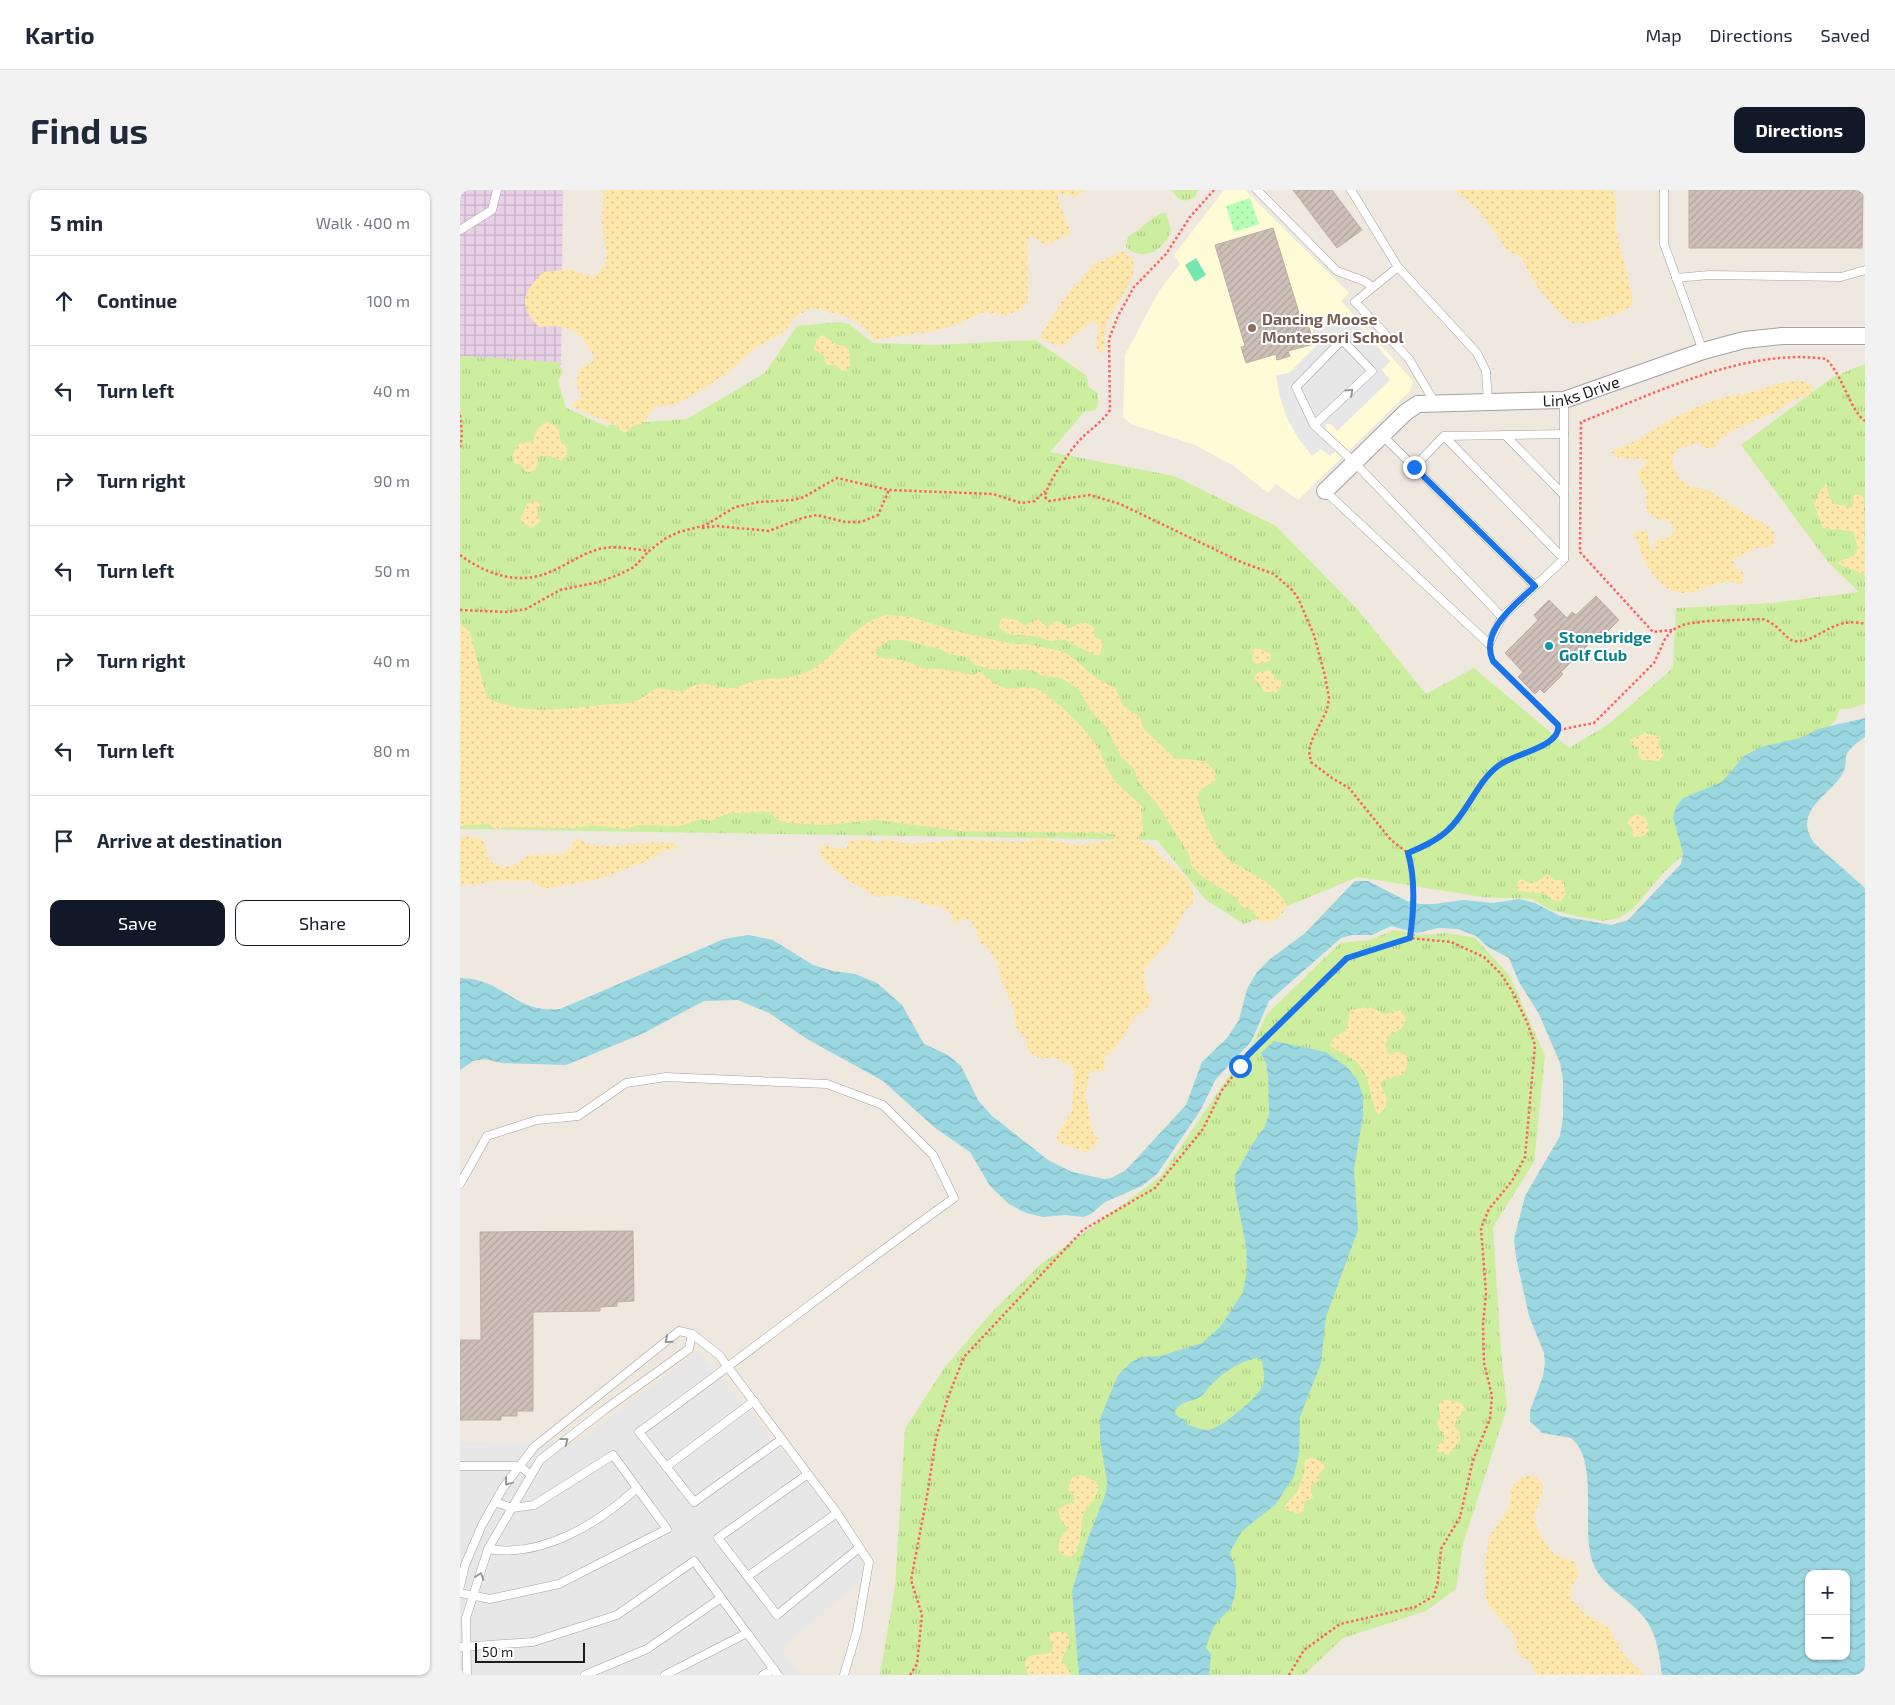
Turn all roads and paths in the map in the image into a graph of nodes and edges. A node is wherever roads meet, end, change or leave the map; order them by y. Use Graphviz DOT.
graph roads {
  1 [pos="497,190"];
  2 [pos="1214,190"];
  3 [pos="1257,190"];
  4 [pos="1351,190"];
  5 [pos="1664,190"];
  6 [pos="460,230"];
  7 [pos="1398,267"];
  8 [pos="1865,270"];
  9 [pos="1676,278"];
  10 [pos="1373,287"];
  11 [pos="1865,336"];
  12 [pos="1703,352"];
  13 [pos="1564,400"];
  14 [pos="1488,402"];
  15 [pos="1434,403"];
  16 [pos="460,415"];
  17 [pos="1865,421"];
  18 [pos="1314,425"];
  19 [pos="1564,434"];
  20 [pos="1382,435"];
  21 [pos="1506,435"];
  22 [pos="1444,436"];
  23 [pos="460,448"];
  24 [pos="1355,463"];
  25 [pos="1414,467"];
  26 [pos="889,490"];
  27 [pos="1045,491"];
  28 [pos="1325,491"];
  29 [pos="1564,495"];
  30 [pos="693,529"];
  31 [pos="649,551"];
  32 [pos="460,555"];
  33 [pos="1564,559"];
  34 [pos="1535,586"];
  35 [pos="460,610"];
  36 [pos="1502,617"];
  37 [pos="1865,624"];
  38 [pos="1672,630"];
  39 [pos="1489,644"];
  40 [pos="1558,730"];
  41 [pos="1408,853"];
  42 [pos="1410,937"];
  43 [pos="460,1184"];
  44 [pos="692,1334"];
  45 [pos="729,1368"];
  46 [pos="754,1402"];
  47 [pos="782,1439"];
  48 [pos="460,1466"];
  49 [pos="520,1466"];
  50 [pos="666,1467"];
  51 [pos="808,1474"];
  52 [pos="531,1475"];
  53 [pos="637,1488"];
  54 [pos="496,1502"];
  55 [pos="512,1508"];
  56 [pos="837,1513"];
  57 [pos="860,1548"];
  58 [pos="488,1549"];
  59 [pos="748,1576"];
  60 [pos="460,1586"];
  61 [pos="460,1593"];
  62 [pos="473,1597"];
  63 [pos="721,1598"];
  64 [pos="747,1633"];
  65 [pos="463,1648"];
  66 [pos="776,1672"];
  67 [pos="468,1675"];
  68 [pos="585,1675"];
  69 [pos="665,1675"];
  70 [pos="762,1675"];
  71 [pos="844,1675"];
  72 [pos="910,1675"];
  73 [pos="1289,1675"];
  1 -- 6 [label="lane"];
  2 -- 27 [label="path"];
  3 -- 10 [label="lane"];
  4 -- 7 [label="lane"];
  5 -- 9 [label="lane"];
  7 -- 10 [label="lane"];
  7 -- 14 [label="lane"];
  8 -- 9 [label="lane"];
  9 -- 12 [label="lane"];
  10 -- 15 [label="lane"];
  11 -- 12 [label="street, Links Drive"];
  12 -- 13 [label="street, Links Drive"];
  13 -- 14 [label="street, Links Drive"];
  13 -- 19 [label="lane"];
  14 -- 15 [label="street, Links Drive"];
  15 -- 20 [label="street, Links Drive"];
  16 -- 23 [label="path"];
  17 -- 38 [label="path"];
  18 -- 18 [label="lane, one-way"];
  18 -- 24 [label="lane"];
  19 -- 21 [label="lane"];
  19 -- 29 [label="lane"];
  20 -- 24 [label="street, Links Drive"];
  20 -- 25 [label="lane"];
  21 -- 22 [label="lane"];
  21 -- 29 [label="lane"];
  22 -- 25 [label="lane"];
  22 -- 33 [label="lane"];
  24 -- 28 [label="street, Links Drive"];
  24 -- 36 [label="lane"];
  25 -- 34 [label="lane"];
  26 -- 27 [label="path"];
  26 -- 30 [label="path"];
  26 -- 30 [label="path"];
  27 -- 41 [label="path"];
  28 -- 39 [label="lane"];
  29 -- 33 [label="lane"];
  30 -- 31 [label="path"];
  31 -- 32 [label="path"];
  31 -- 35 [label="path"];
  33 -- 34 [label="lane"];
  34 -- 36 [label="lane"];
  36 -- 39 [label="lane"];
  37 -- 38 [label="path"];
  38 -- 40 [label="path"];
  39 -- 40 [label="path"];
  40 -- 41 [label="path"];
  41 -- 42 [label="path"];
  42 -- 72 [label="path"];
  42 -- 73 [label="path"];
  43 -- 45 [label="lane"];
  44 -- 45 [label="lane"];
  44 -- 49 [label="lane, one-way"];
  52 -- 44 [label="lane, one-way"];
  45 -- 46 [label="lane"];
  45 -- 50 [label="lane"];
  46 -- 47 [label="lane"];
  46 -- 50 [label="lane"];
  47 -- 50 [label="lane"];
  47 -- 51 [label="lane"];
  48 -- 49 [label="lane"];
  49 -- 52 [label="lane"];
  49 -- 54 [label="lane, one-way"];
  51 -- 56 [label="lane"];
  51 -- 59 [label="lane"];
  52 -- 55 [label="lane"];
  53 -- 55 [label="lane"];
  53 -- 58 [label="lane"];
  53 -- 62 [label="lane"];
  54 -- 55 [label="lane"];
  54 -- 60 [label="lane"];
  55 -- 58 [label="lane"];
  56 -- 57 [label="lane"];
  56 -- 59 [label="lane"];
  57 -- 59 [label="lane"];
  57 -- 71 [label="lane"];
  62 -- 58 [label="lane, one-way"];
  61 -- 62 [label="lane"];
  62 -- 65 [label="lane"];
  63 -- 64 [label="lane"];
  63 -- 65 [label="lane"];
  63 -- 68 [label="lane"];
  64 -- 66 [label="lane"];
  64 -- 69 [label="lane"];
  65 -- 67 [label="lane"];
  66 -- 70 [label="lane"];
}
